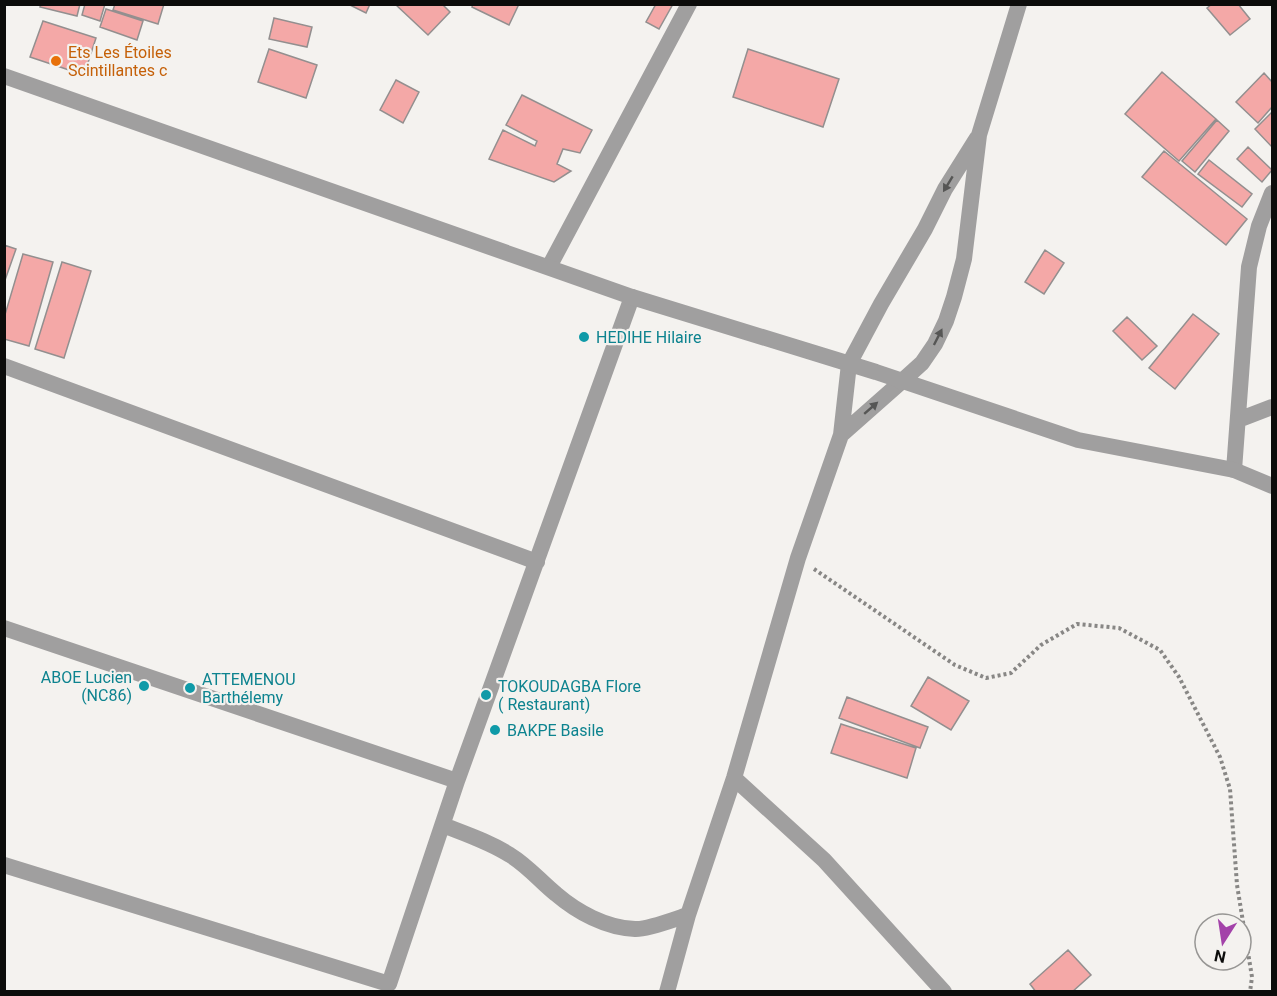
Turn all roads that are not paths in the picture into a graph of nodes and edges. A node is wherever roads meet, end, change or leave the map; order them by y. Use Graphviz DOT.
graph roads {
  1 [pos="689,4"];
  2 [pos="1018,4"];
  3 [pos="4,76"];
  4 [pos="979,135"];
  5 [pos="1272,193"];
  6 [pos="549,267"];
  7 [pos="632,297"];
  8 [pos="849,364"];
  9 [pos="4,366"];
  10 [pos="901,382"];
  11 [pos="1272,407"];
  12 [pos="1238,420"];
  13 [pos="841,435"];
  14 [pos="1234,470"];
  15 [pos="1272,486"];
  16 [pos="537,562"];
  17 [pos="4,628"];
  18 [pos="734,778"];
  19 [pos="457,781"];
  20 [pos="443,825"];
  21 [pos="4,865"];
  22 [pos="688,915"];
  23 [pos="387,988"];
  24 [pos="667,992"];
  25 [pos="944,992"];
  1 -- 6 [label="street"];
  2 -- 4 [label="street"];
  3 -- 6 [label="street"];
  4 -- 8 [label="street, one-way"];
  10 -- 4 [label="street, one-way"];
  5 -- 12 [label="street"];
  6 -- 7 [label="street"];
  7 -- 8 [label="street"];
  7 -- 16 [label="street"];
  8 -- 10 [label="street"];
  8 -- 13 [label="street"];
  9 -- 16 [label="street"];
  13 -- 10 [label="street, one-way"];
  10 -- 14 [label="street"];
  11 -- 12 [label="street"];
  12 -- 14 [label="street"];
  13 -- 18 [label="street"];
  14 -- 15 [label="street"];
  16 -- 19 [label="street"];
  17 -- 19 [label="street"];
  18 -- 22 [label="street"];
  18 -- 25 [label="street"];
  19 -- 20 [label="street"];
  20 -- 22 [label="street"];
  20 -- 23 [label="street"];
  21 -- 23 [label="street"];
  22 -- 24 [label="street"];
}
